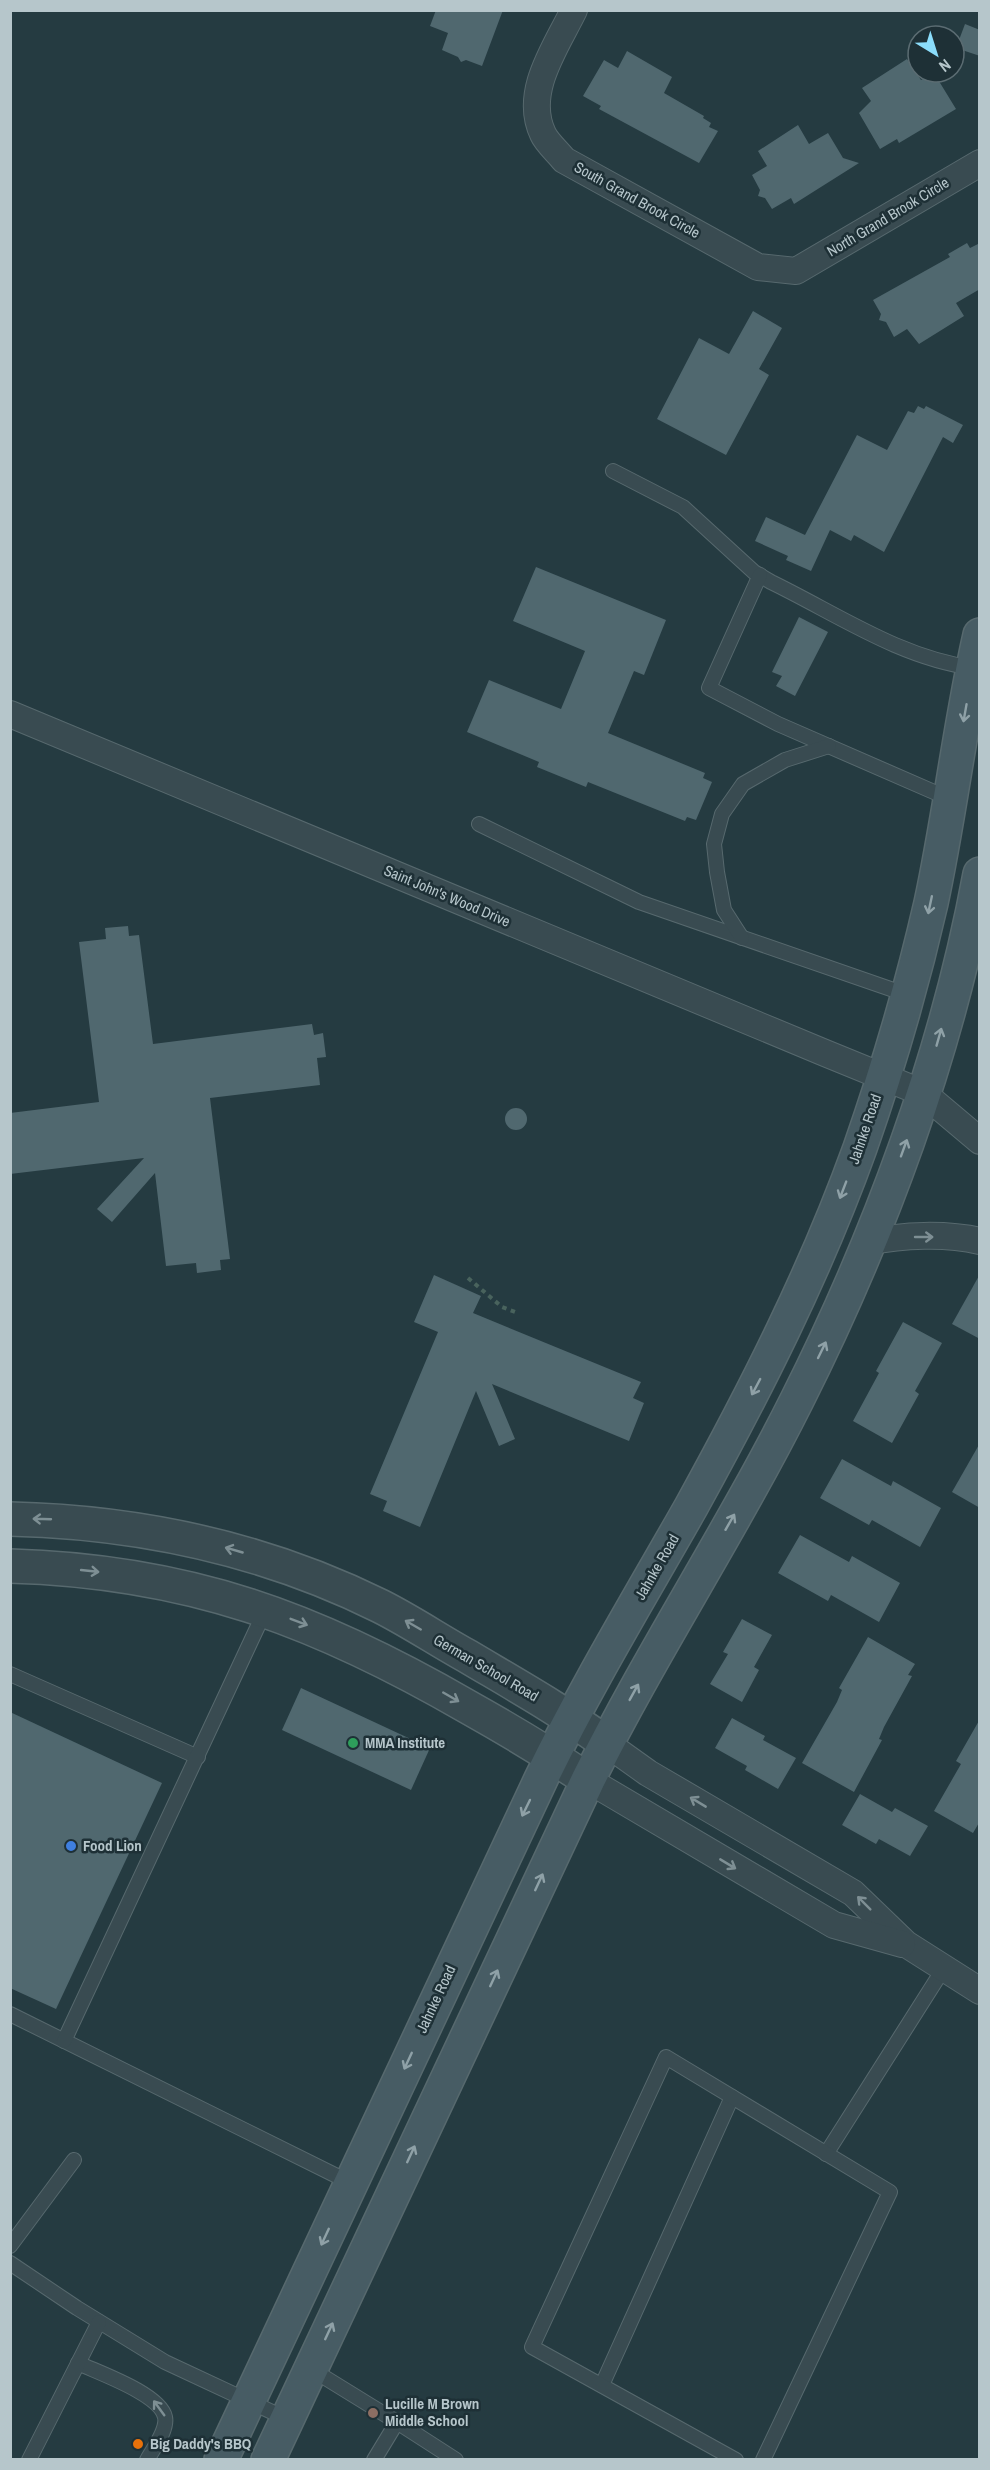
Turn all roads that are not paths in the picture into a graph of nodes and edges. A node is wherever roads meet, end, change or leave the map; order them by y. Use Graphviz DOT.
graph roads {
  1 [pos="574,10"];
  2 [pos="980,163"];
  3 [pos="796,272"];
  4 [pos="613,471"];
  5 [pos="760,575"];
  6 [pos="980,635"];
  7 [pos="976,668"];
  8 [pos="10,714"];
  9 [pos="829,746"];
  10 [pos="950,799"];
  11 [pos="478,824"];
  12 [pos="980,874"];
  13 [pos="742,938"];
  14 [pos="908,995"];
  15 [pos="884,1075"];
  16 [pos="923,1094"];
  17 [pos="980,1141"];
  18 [pos="980,1240"];
  19 [pos="868,1242"];
  20 [pos="10,1519"];
  21 [pos="10,1566"];
  22 [pos="266,1609"];
  23 [pos="10,1674"];
  24 [pos="572,1718"];
  25 [pos="606,1743"];
  26 [pos="552,1756"];
  27 [pos="198,1757"];
  28 [pos="588,1780"];
  29 [pos="906,1944"];
  30 [pos="944,1968"];
  31 [pos="980,1991"];
  32 [pos="10,2014"];
  33 [pos="64,2041"];
  34 [pos="732,2097"];
  35 [pos="826,2154"];
  36 [pos="74,2160"];
  37 [pos="351,2183"];
  38 [pos="10,2246"];
  39 [pos="10,2263"];
  40 [pos="99,2322"];
  41 [pos="78,2363"];
  42 [pos="311,2369"];
  43 [pos="602,2385"];
  44 [pos="248,2401"];
  45 [pos="287,2419"];
  46 [pos="397,2422"];
  47 [pos="29,2460"];
  48 [pos="147,2460"];
  49 [pos="221,2460"];
  50 [pos="268,2460"];
  51 [pos="374,2460"];
  52 [pos="456,2460"];
  53 [pos="736,2460"];
  54 [pos="763,2460"];
  1 -- 3 [label="street, South Grand Brook Circle"];
  2 -- 3 [label="street, North Grand Brook Circle"];
  4 -- 5 [label="lane"];
  5 -- 7 [label="lane"];
  5 -- 9 [label="lane"];
  6 -- 7 [label="main road, Jahnke Road"];
  7 -- 10 [label="main road, Jahnke Road, one-way"];
  8 -- 15 [label="street, Saint John's Wood Drive"];
  9 -- 10 [label="lane"];
  9 -- 13 [label="lane"];
  10 -- 14 [label="main road, Jahnke Road, one-way"];
  11 -- 13 [label="lane"];
  16 -- 12 [label="main road, one-way"];
  13 -- 14 [label="lane"];
  14 -- 15 [label="main road, Jahnke Road"];
  15 -- 16 [label="street, Saint John's Wood Drive"];
  15 -- 24 [label="main road, Jahnke Road, one-way"];
  16 -- 17 [label="street, Saint John's Wood Drive"];
  19 -- 16 [label="main road, one-way"];
  19 -- 18 [label="street, one-way"];
  25 -- 19 [label="main road, one-way"];
  24 -- 20 [label="street, German School Road, one-way"];
  21 -- 22 [label="street, German School Road, one-way"];
  22 -- 26 [label="street, German School Road, one-way"];
  22 -- 27 [label="lane"];
  23 -- 27 [label="lane"];
  24 -- 25 [label="street, German School Road"];
  24 -- 26 [label="main road, Jahnke Road"];
  25 -- 28 [label="main road"];
  29 -- 25 [label="street, German School Road, one-way"];
  26 -- 28 [label="street, German School Road"];
  26 -- 37 [label="main road, Jahnke Road, one-way"];
  27 -- 33 [label="lane"];
  28 -- 29 [label="street, German School Road, one-way"];
  42 -- 28 [label="main road, one-way"];
  29 -- 30 [label="street, German School Road"];
  30 -- 31 [label="street, German School Road"];
  30 -- 35 [label="lane"];
  32 -- 33 [label="lane"];
  33 -- 37 [label="lane"];
  34 -- 35 [label="lane"];
  34 -- 43 [label="lane"];
  34 -- 43 [label="lane"];
  35 -- 54 [label="lane"];
  36 -- 38 [label="lane"];
  37 -- 44 [label="main road, Jahnke Road, one-way"];
  39 -- 40 [label="lane"];
  40 -- 41 [label="lane"];
  40 -- 44 [label="lane"];
  41 -- 47 [label="lane"];
  48 -- 41 [label="lane, one-way"];
  42 -- 45 [label="main road"];
  42 -- 46 [label="lane"];
  43 -- 53 [label="lane"];
  44 -- 45 [label="lane"];
  44 -- 49 [label="main road, Jahnke Road"];
  45 -- 50 [label="main road"];
  46 -- 51 [label="lane"];
  46 -- 52 [label="lane"];
}
